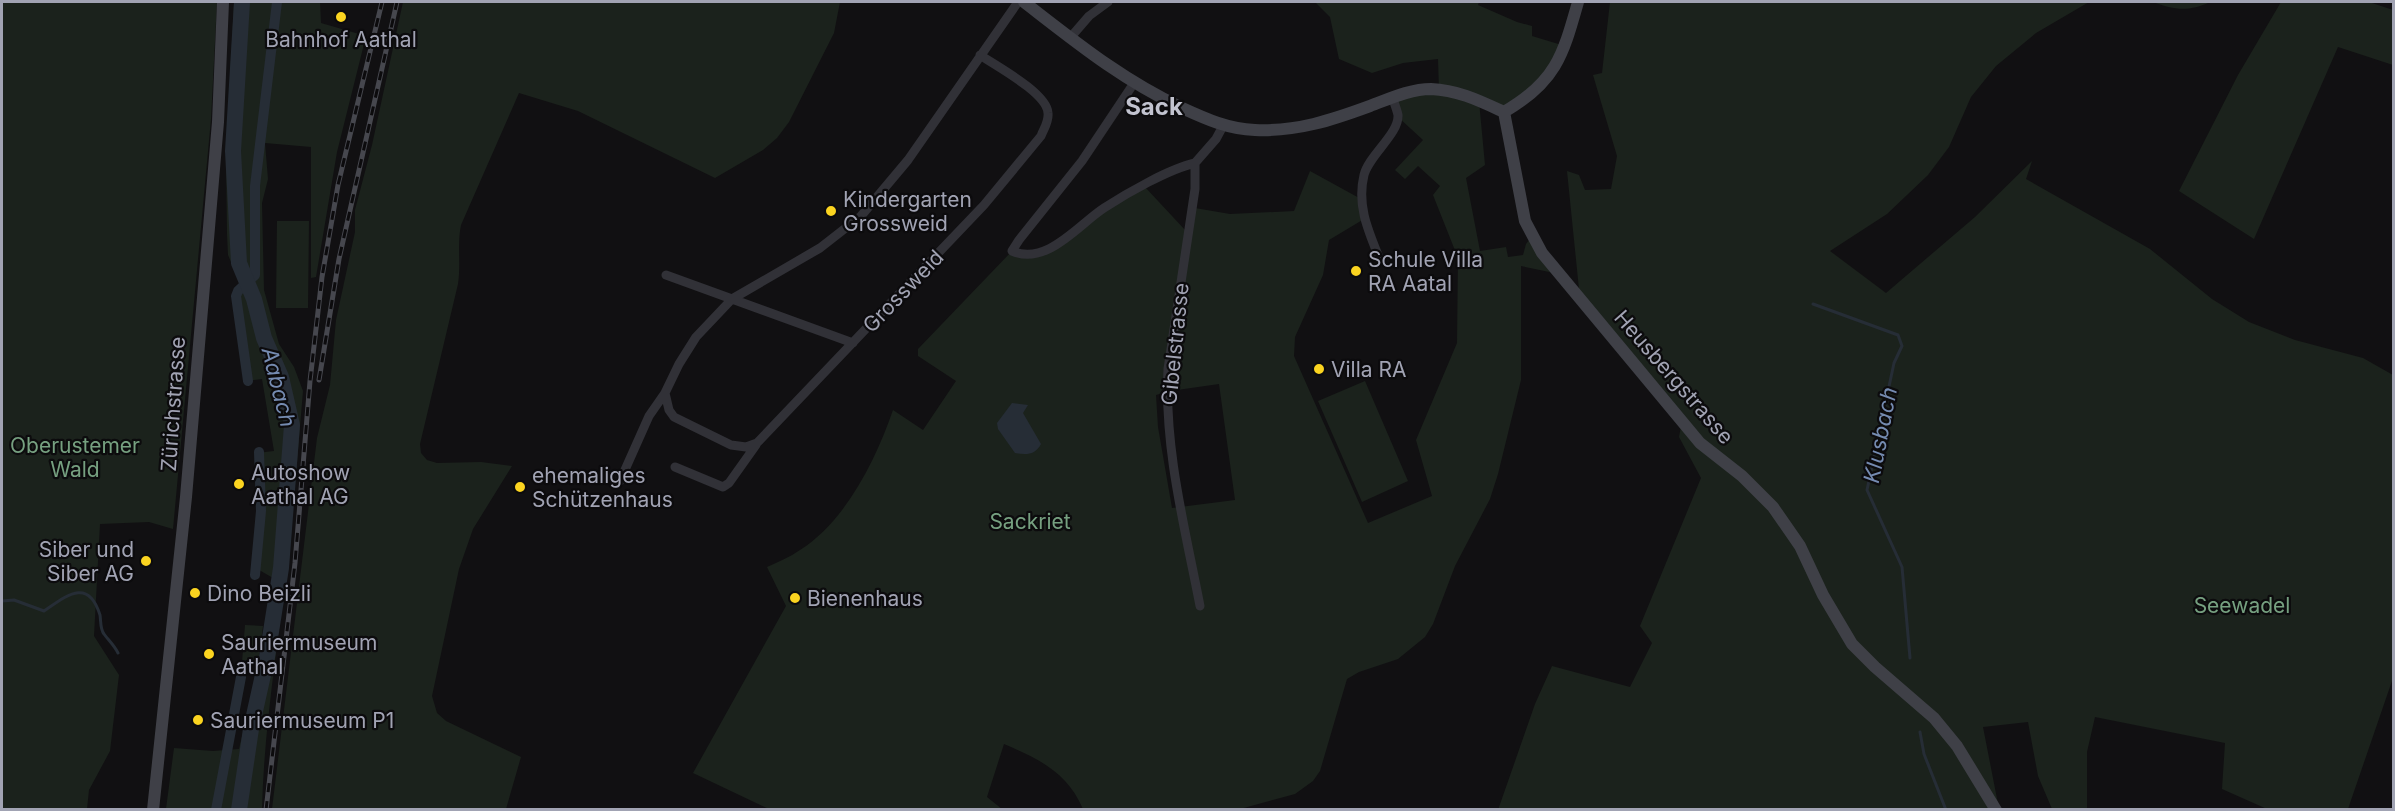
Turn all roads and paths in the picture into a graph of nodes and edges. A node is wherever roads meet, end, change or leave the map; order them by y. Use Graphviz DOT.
graph roads {
  1 [pos="223,2"];
  2 [pos="1018,2"];
  3 [pos="1024,2"];
  4 [pos="1108,2"];
  5 [pos="1578,2"];
  6 [pos="1070,38"];
  7 [pos="980,55"];
  8 [pos="1134,83"];
  9 [pos="1393,98"];
  10 [pos="1504,112"];
  11 [pos="1223,126"];
  12 [pos="1195,163"];
  13 [pos="1378,255"];
  14 [pos="666,275"];
  15 [pos="732,300"];
  16 [pos="853,343"];
  17 [pos="665,393"];
  18 [pos="757,443"];
  19 [pos="675,467"];
  20 [pos="620,481"];
  21 [pos="1200,606"];
  22 [pos="153,810"];
  23 [pos="1996,810"];
  1 -- 22 [label="street, Zürichstrasse"];
  2 -- 7 [label="street"];
  3 -- 6 [label="street"];
  4 -- 6 [label="street"];
  5 -- 10 [label="street"];
  6 -- 8 [label="street"];
  7 -- 15 [label="street"];
  7 -- 16 [label="street, Grossweid"];
  8 -- 11 [label="street"];
  8 -- 12 [label="street"];
  9 -- 10 [label="street"];
  9 -- 11 [label="street"];
  9 -- 13 [label="street"];
  10 -- 23 [label="street, Heusbergstrasse"];
  11 -- 12 [label="street"];
  12 -- 21 [label="street, Gibelstrasse"];
  14 -- 15 [label="street, Grossweid"];
  15 -- 16 [label="street, Grossweid"];
  15 -- 17 [label="street"];
  16 -- 18 [label="street, Grossweid"];
  17 -- 18 [label="street"];
  17 -- 20 [label="street"];
  18 -- 19 [label="street, Grossweid"];
}
